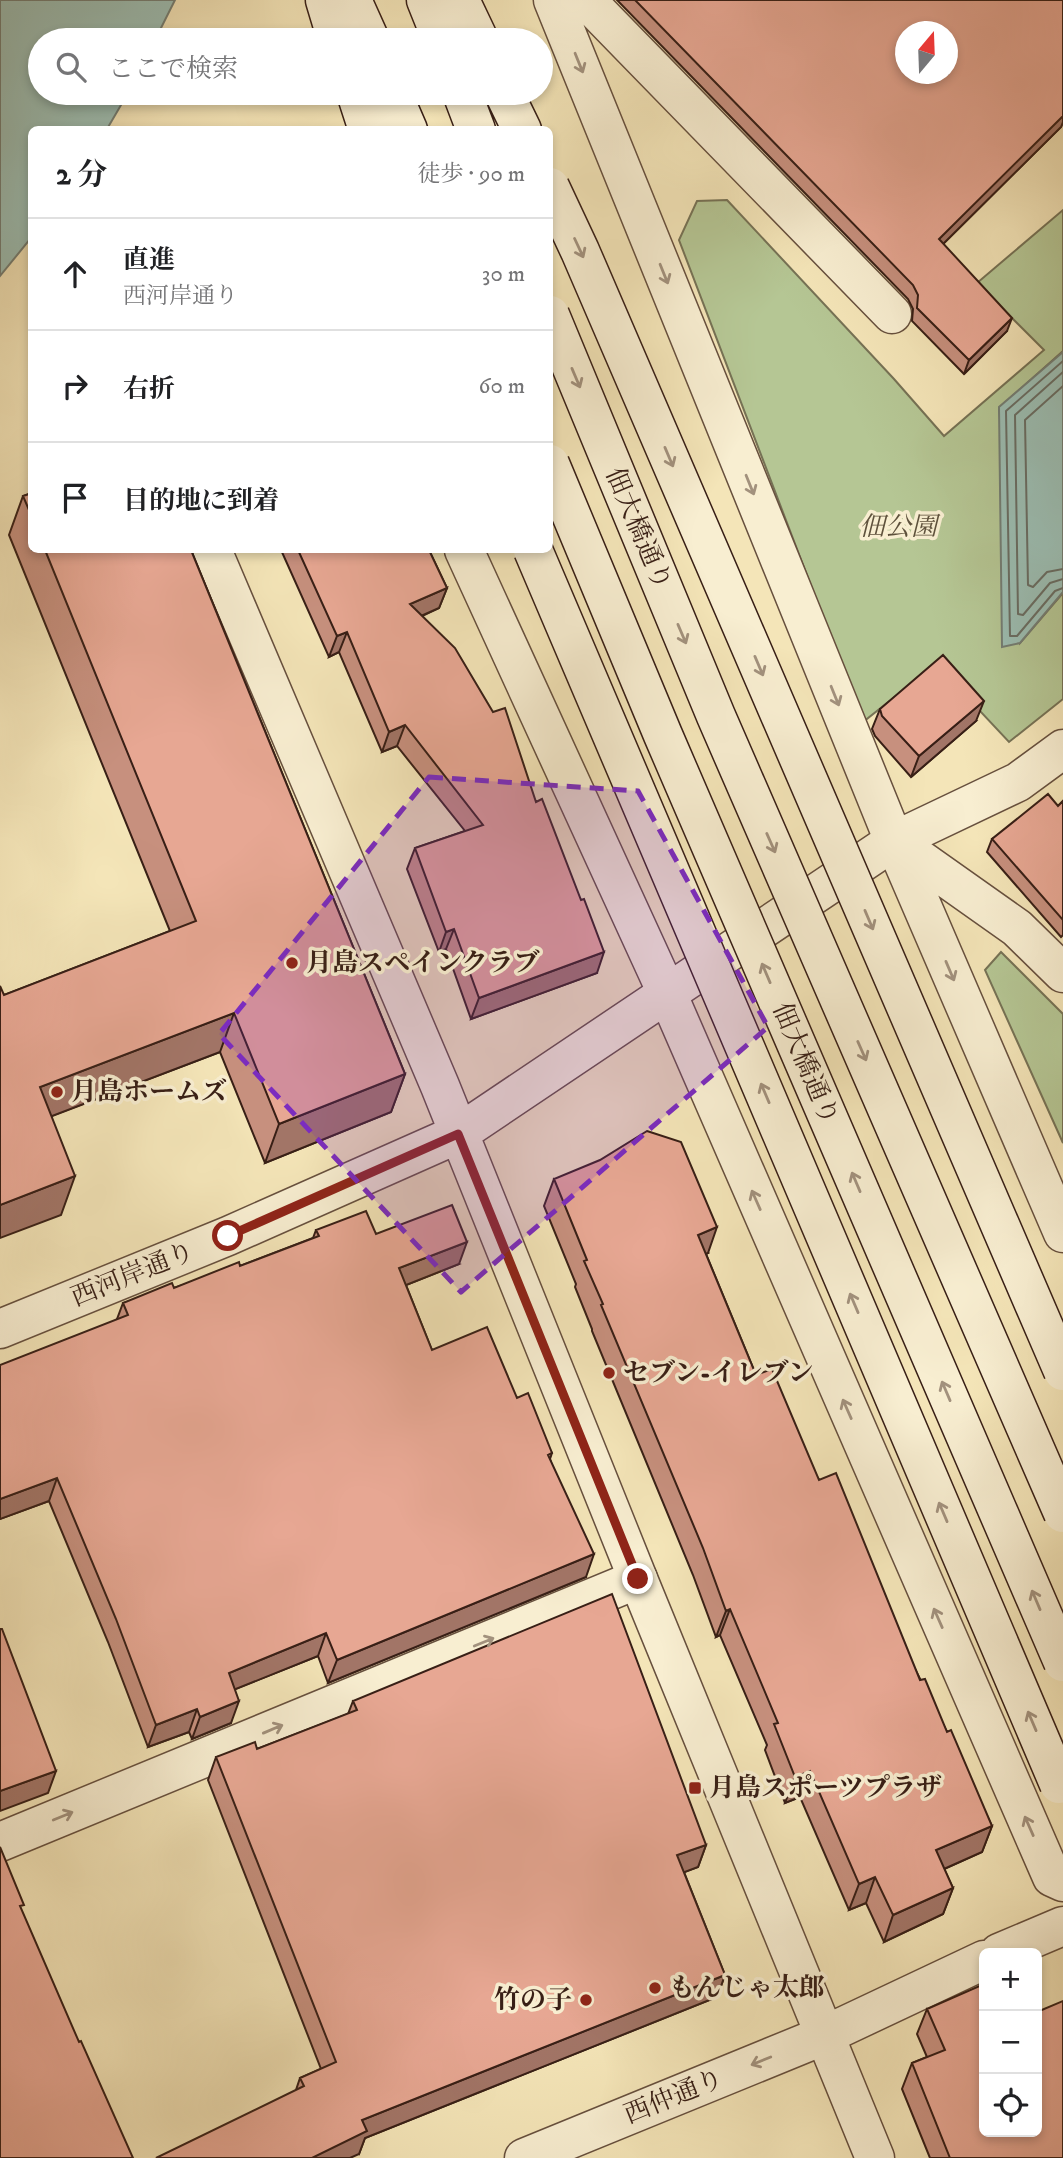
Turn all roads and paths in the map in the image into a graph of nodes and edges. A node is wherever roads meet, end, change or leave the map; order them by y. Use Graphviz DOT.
graph roads {
  1 [pos="325,0"];
  2 [pos="352,0"];
  3 [pos="426,0"];
  4 [pos="460,0"];
  5 [pos="553,0"];
  6 [pos="586,0"];
  7 [pos="333,28"];
  8 [pos="365,28"];
  9 [pos="437,28"];
  10 [pos="473,28"];
  11 [pos="360,105"];
  12 [pos="397,105"];
  13 [pos="467,105"];
  14 [pos="510,105"];
  15 [pos="367,126"];
  16 [pos="406,126"];
  17 [pos="474,126"];
  18 [pos="520,126"];
  19 [pos="553,193"];
  20 [pos="892,314"];
  21 [pos="553,322"];
  22 [pos="553,471"];
  23 [pos="213,553"];
  24 [pos="465,553"];
  25 [pos="534,553"];
  26 [pos="1063,749"];
  27 [pos="894,841"];
  28 [pos="1063,973"];
  29 [pos="667,993"];
  30 [pos="458,1134"];
  31 [pos="1063,1233"];
  32 [pos="0,1329"];
  33 [pos="1063,1371"];
  34 [pos="1063,1513"];
  35 [pos="638,1579"];
  36 [pos="1063,1662"];
  37 [pos="1061,1789"];
  38 [pos="0,1842"];
  39 [pos="1063,1882"];
  40 [pos="1063,1926"];
  41 [pos="1011,1948"];
  42 [pos="979,1962"];
  43 [pos="825,2035"];
  44 [pos="523,2158"];
  45 [pos="875,2158"];
  1 -- 7 [label="street"];
  2 -- 8 [label="street"];
  3 -- 9 [label="street"];
  4 -- 10 [label="street"];
  5 -- 27 [label="street, one-way"];
  6 -- 20 [label="street"];
  11 -- 15 [label="street"];
  12 -- 16 [label="street"];
  13 -- 17 [label="street"];
  14 -- 18 [label="street"];
  19 -- 33 [label="street, one-way, bridge"];
  21 -- 34 [label="street, 佃大橋通り, one-way, bridge"];
  36 -- 22 [label="street, 佃大橋通り, one-way, bridge"];
  23 -- 30 [label="street"];
  24 -- 29 [label="street"];
  37 -- 25 [label="street, one-way, bridge"];
  26 -- 27 [label="street, 西河岸通り"];
  27 -- 28 [label="street"];
  27 -- 29 [label="street, 西河岸通り"];
  27 -- 31 [label="street, one-way"];
  29 -- 30 [label="street, 西河岸通り"];
  39 -- 29 [label="street, one-way"];
  30 -- 32 [label="street, 西河岸通り"];
  30 -- 35 [label="street"];
  38 -- 35 [label="street, one-way"];
  35 -- 43 [label="street"];
  40 -- 41 [label="street"];
  42 -- 43 [label="street, 西仲通り"];
  43 -- 44 [label="street, 西仲通り, one-way"];
  43 -- 45 [label="street"];
}
